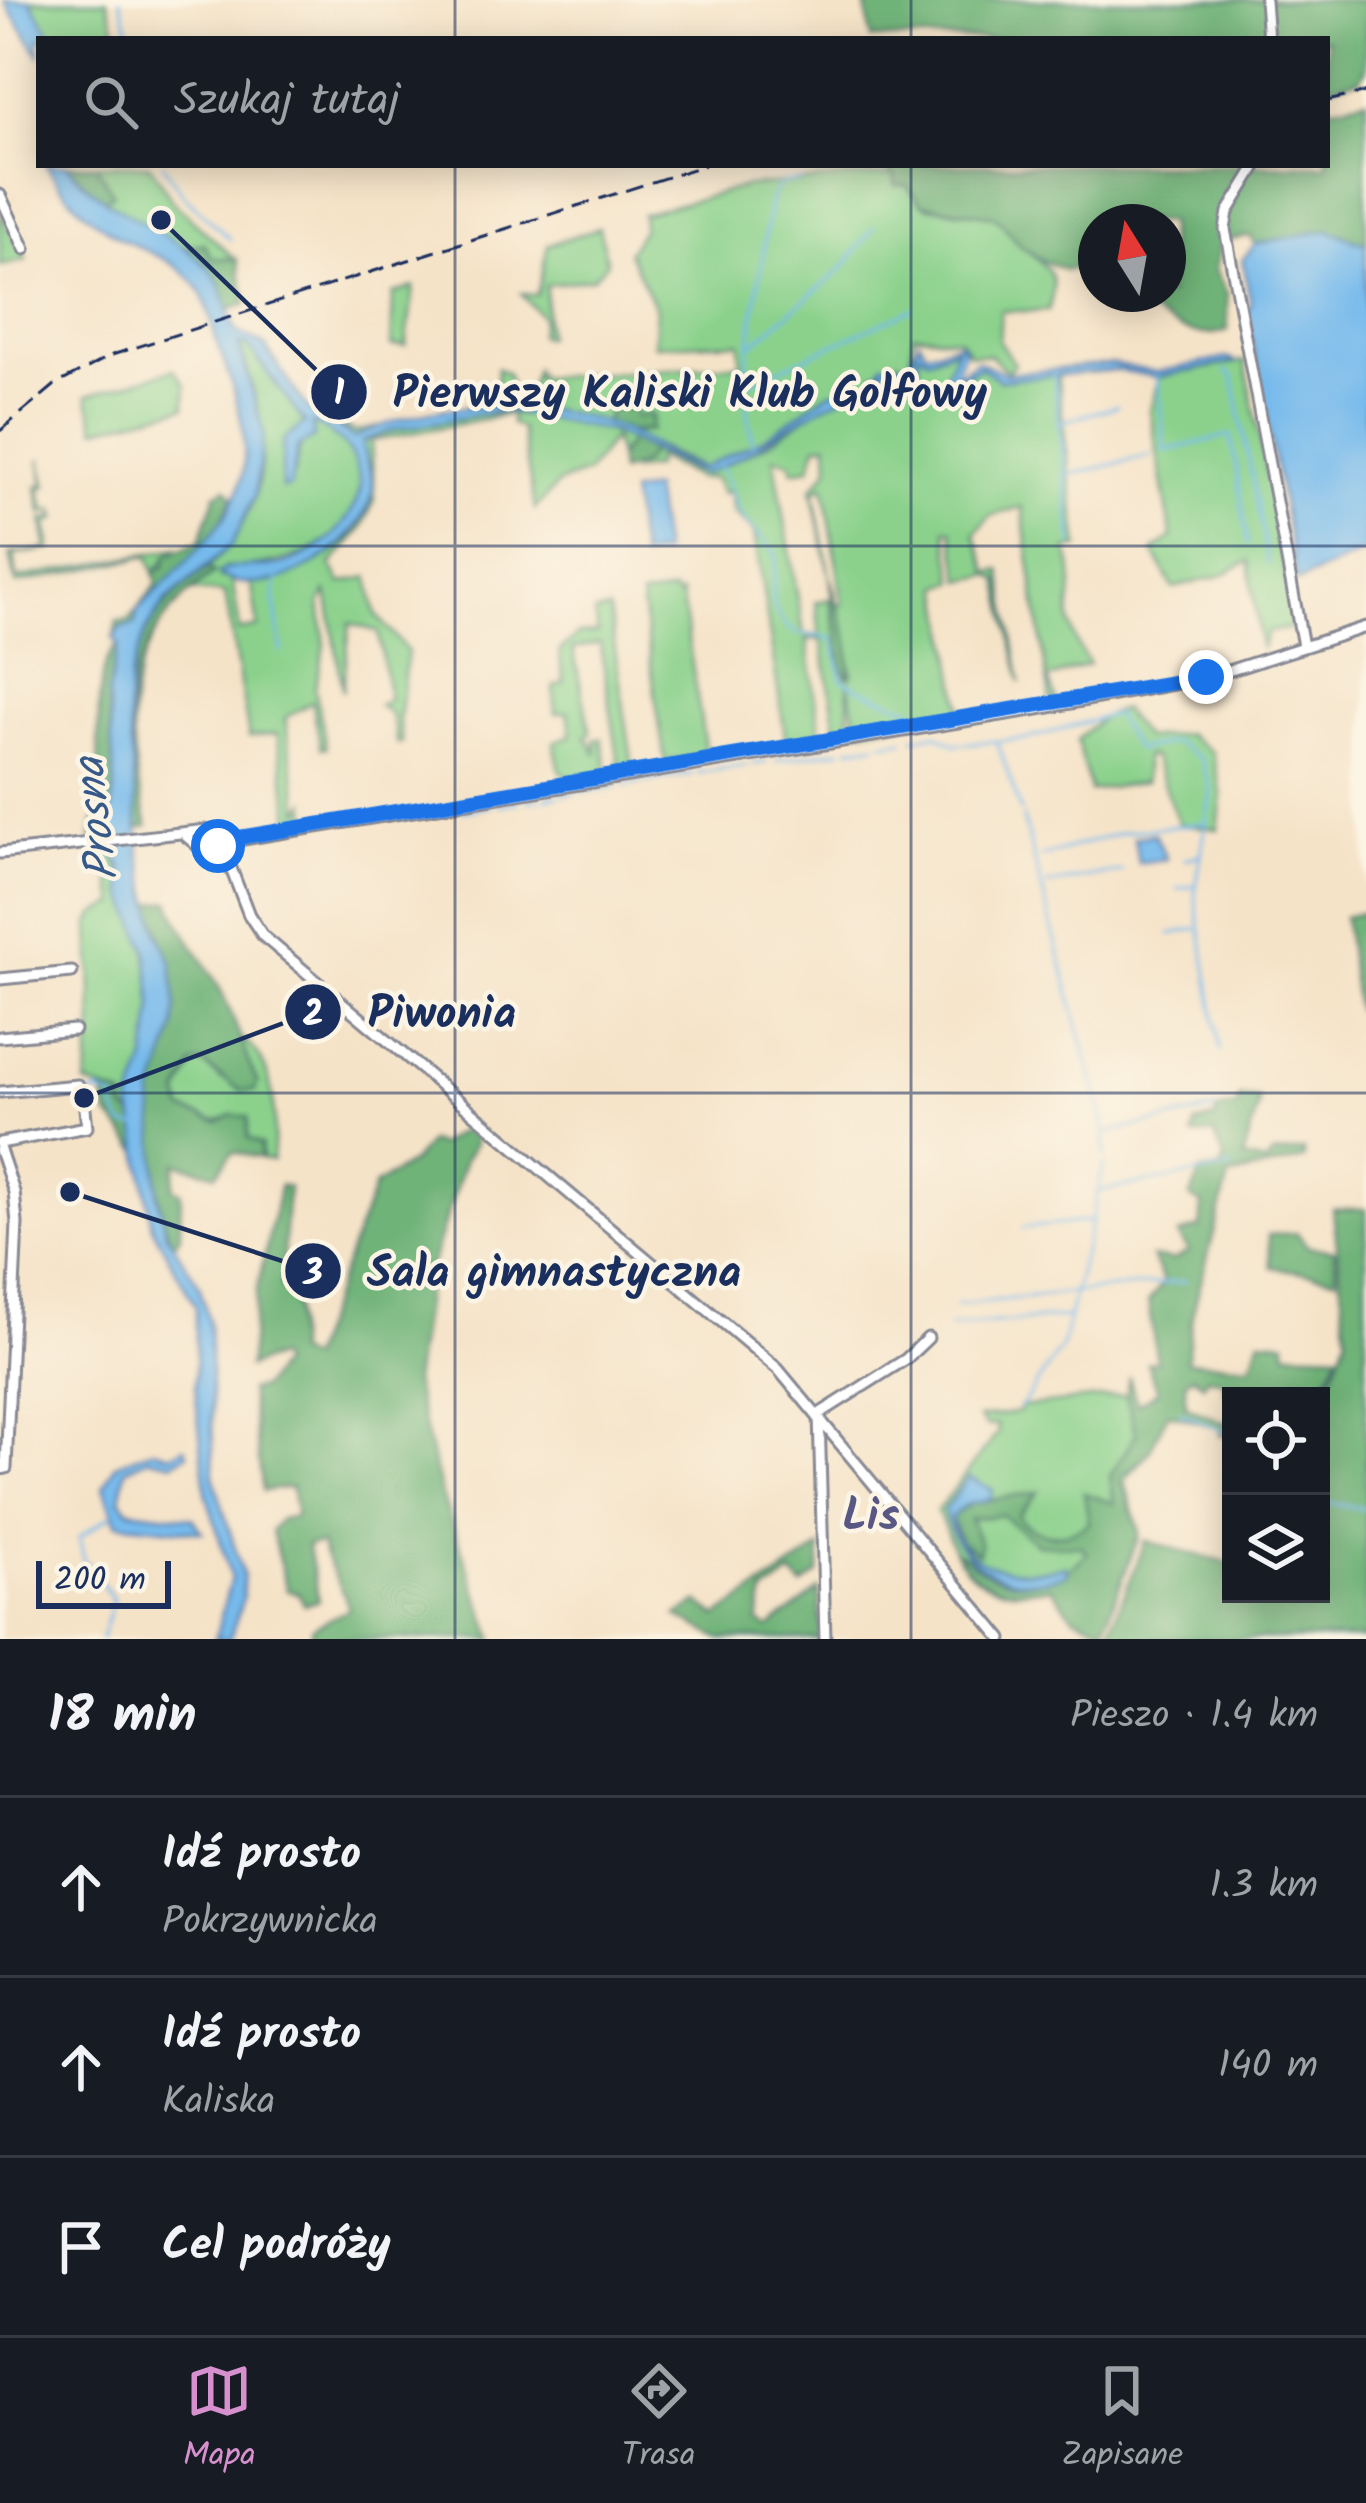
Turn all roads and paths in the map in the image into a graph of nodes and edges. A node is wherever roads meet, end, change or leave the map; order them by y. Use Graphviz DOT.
graph roads {
  1 [pos="1265,0"];
  2 [pos="1268,36"];
  3 [pos="1255,168"];
  4 [pos="0,195"];
  5 [pos="25,249"];
  6 [pos="1366,627"];
  7 [pos="1303,646"];
  8 [pos="200,838"];
  9 [pos="238,838"];
  10 [pos="217,843"];
  11 [pos="0,853"];
  12 [pos="228,859"];
  13 [pos="72,972"];
  14 [pos="0,979"];
  15 [pos="74,1030"];
  16 [pos="0,1037"];
  17 [pos="78,1084"];
  18 [pos="0,1092"];
  19 [pos="85,1100"];
  20 [pos="0,1146"];
  21 [pos="16,1232"];
  22 [pos="0,1234"];
  23 [pos="928,1338"];
  24 [pos="4,1392"];
  25 [pos="819,1414"];
  26 [pos="3,1468"];
  27 [pos="825,1639"];
  28 [pos="1002,1639"];
  1 -- 2 [label="street"];
  3 -- 7 [label="street"];
  4 -- 5 [label="street"];
  6 -- 7 [label="street"];
  7 -- 9 [label="street"];
  8 -- 10 [label="street"];
  8 -- 10 [label="street"];
  8 -- 11 [label="street"];
  9 -- 10 [label="street"];
  9 -- 12 [label="street"];
  10 -- 12 [label="street"];
  12 -- 25 [label="street"];
  13 -- 14 [label="street"];
  15 -- 16 [label="street"];
  17 -- 18 [label="street"];
  19 -- 20 [label="street"];
  20 -- 21 [label="street"];
  21 -- 22 [label="street"];
  21 -- 24 [label="street"];
  23 -- 25 [label="street"];
  24 -- 26 [label="street"];
  25 -- 27 [label="street"];
  25 -- 28 [label="street"];
}
